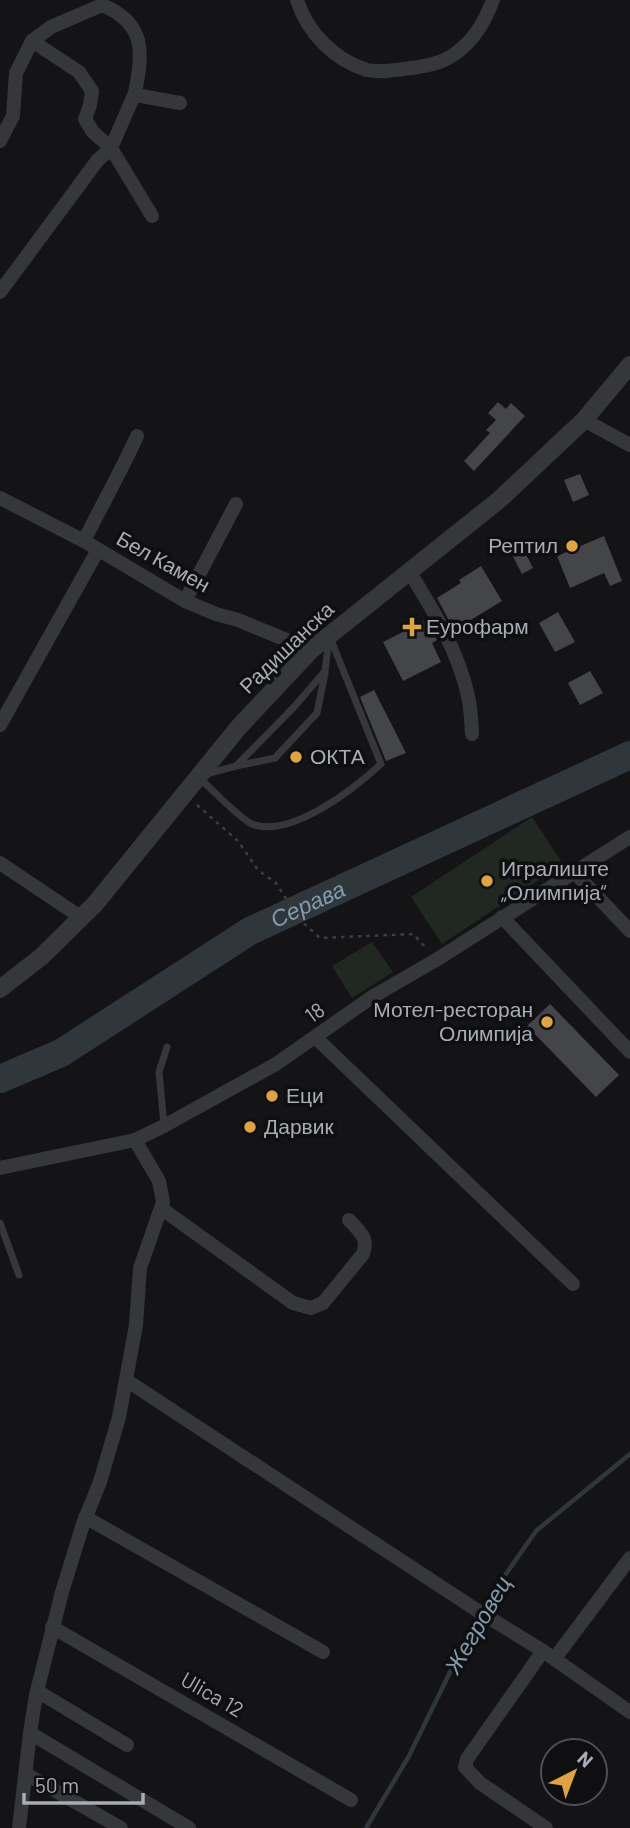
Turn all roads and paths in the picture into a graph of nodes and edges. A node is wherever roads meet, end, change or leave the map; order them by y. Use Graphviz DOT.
graph roads {
  1 [pos="296,0"];
  2 [pos="493,0"];
  3 [pos="32,41"];
  4 [pos="135,93"];
  5 [pos="180,103"];
  6 [pos="0,141"];
  7 [pos="111,148"];
  8 [pos="152,216"];
  9 [pos="0,292"];
  10 [pos="630,365"];
  11 [pos="584,421"];
  12 [pos="137,436"];
  13 [pos="630,445"];
  14 [pos="0,498"];
  15 [pos="236,504"];
  16 [pos="84,541"];
  17 [pos="98,550"];
  18 [pos="409,571"];
  19 [pos="186,601"];
  20 [pos="329,634"];
  21 [pos="311,650"];
  22 [pos="325,671"];
  23 [pos="0,724"];
  24 [pos="472,734"];
  25 [pos="236,766"];
  26 [pos="198,776"];
  27 [pos="184,794"];
  28 [pos="630,837"];
  29 [pos="0,863"];
  30 [pos="575,873"];
  31 [pos="502,917"];
  32 [pos="82,918"];
  33 [pos="630,932"];
  34 [pos="432,956"];
  35 [pos="0,989"];
  36 [pos="316,1038"];
  37 [pos="167,1047"];
  38 [pos="630,1052"];
  39 [pos="164,1126"];
  40 [pos="135,1140"];
  41 [pos="0,1168"];
  42 [pos="162,1209"];
  43 [pos="349,1220"];
  44 [pos="0,1223"];
  45 [pos="19,1275"];
  46 [pos="573,1284"];
  47 [pos="126,1380"];
  48 [pos="85,1517"];
  49 [pos="630,1558"];
  50 [pos="52,1627"];
  51 [pos="323,1652"];
  52 [pos="549,1654"];
  53 [pos="37,1690"];
  54 [pos="630,1712"];
  55 [pos="30,1733"];
  56 [pos="127,1745"];
  57 [pos="26,1774"];
  58 [pos="351,1800"];
  59 [pos="19,1828"];
  60 [pos="121,1828"];
  61 [pos="189,1828"];
  62 [pos="547,1828"];
  1 -- 2 [label="street"];
  3 -- 4 [label="street"];
  3 -- 6 [label="street"];
  3 -- 7 [label="street"];
  4 -- 5 [label="street"];
  4 -- 7 [label="street"];
  7 -- 8 [label="street"];
  7 -- 9 [label="street"];
  10 -- 11 [label="street, Радишанска"];
  11 -- 13 [label="street"];
  11 -- 18 [label="street, Радишанска"];
  12 -- 16 [label="street"];
  14 -- 16 [label="street, Бел Камен"];
  15 -- 19 [label="street"];
  16 -- 17 [label="street, Бел Камен"];
  17 -- 19 [label="street, Бел Камен"];
  17 -- 23 [label="street"];
  18 -- 20 [label="street, Радишанска"];
  18 -- 24 [label="street"];
  19 -- 21 [label="street, Бел Камен"];
  20 -- 21 [label="street, Радишанска"];
  20 -- 22 [label="lane"];
  20 -- 26 [label="lane"];
  21 -- 26 [label="street, Радишанска"];
  22 -- 25 [label="lane"];
  22 -- 25 [label="lane"];
  25 -- 26 [label="lane"];
  26 -- 27 [label="street, Радишанска"];
  27 -- 32 [label="street, Радишанска"];
  27 -- 34 [label="path"];
  28 -- 30 [label="street, 18"];
  29 -- 32 [label="street"];
  30 -- 31 [label="street, 18"];
  30 -- 33 [label="street"];
  31 -- 34 [label="street, 18"];
  31 -- 38 [label="street"];
  32 -- 35 [label="street, Радишанска"];
  34 -- 36 [label="street, 18"];
  36 -- 39 [label="street, 18"];
  36 -- 46 [label="street"];
  37 -- 39 [label="lane"];
  39 -- 40 [label="street, 18"];
  40 -- 41 [label="street, 18"];
  40 -- 42 [label="street"];
  42 -- 43 [label="street"];
  42 -- 47 [label="street"];
  44 -- 45 [label="lane"];
  47 -- 48 [label="street"];
  47 -- 52 [label="street"];
  48 -- 50 [label="street"];
  48 -- 51 [label="street"];
  49 -- 52 [label="street"];
  50 -- 53 [label="street"];
  50 -- 58 [label="street, Ulica 12"];
  52 -- 54 [label="street"];
  52 -- 62 [label="street"];
  53 -- 55 [label="street"];
  53 -- 56 [label="street"];
  55 -- 57 [label="street"];
  55 -- 61 [label="street"];
  57 -- 59 [label="street"];
  57 -- 60 [label="street"];
}
